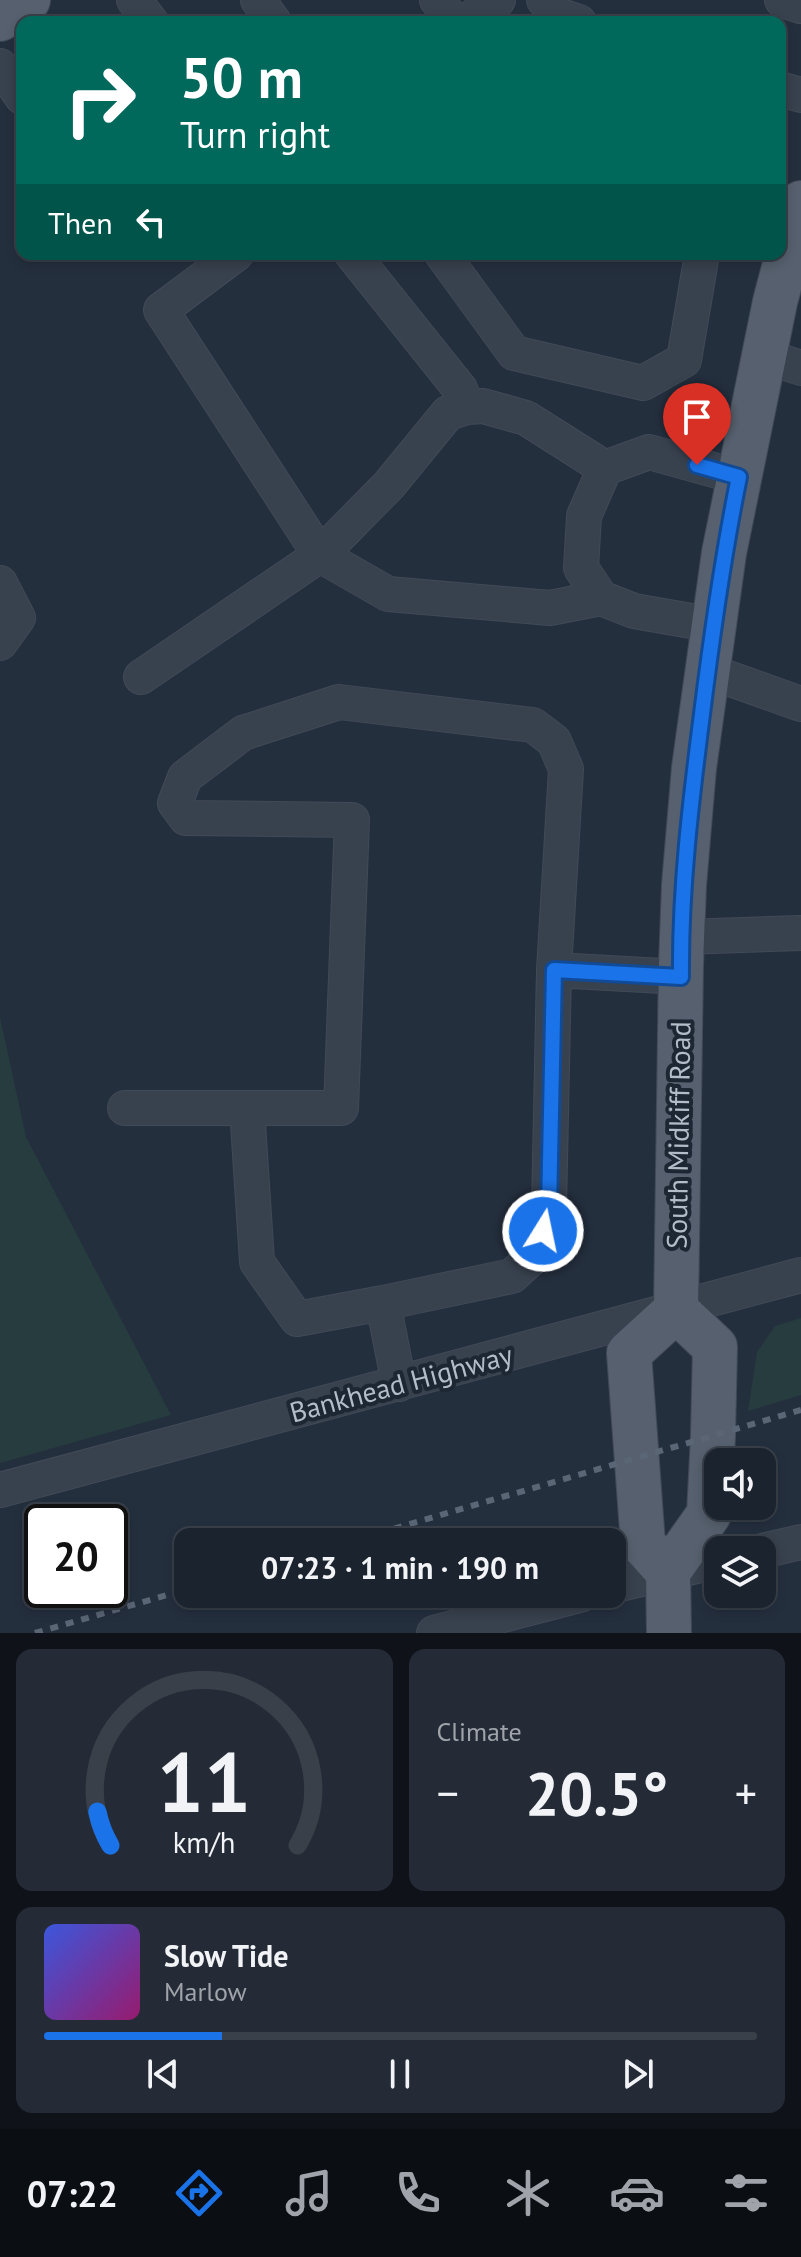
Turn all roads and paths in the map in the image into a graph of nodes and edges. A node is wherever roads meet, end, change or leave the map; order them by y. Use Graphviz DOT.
graph roads {
  1 [pos="28,0"];
  2 [pos="134,0"];
  3 [pos="437,0"];
  4 [pos="498,0"];
  5 [pos="544,0"];
  6 [pos="782,0"];
  7 [pos="801,6"];
  8 [pos="146,16"];
  9 [pos="449,16"];
  10 [pos="474,16"];
  11 [pos="561,16"];
  12 [pos="0,19"];
  13 [pos="0,66"];
  14 [pos="16,89"];
  15 [pos="801,203"];
  16 [pos="786,245"];
  17 [pos="228,260"];
  18 [pos="357,260"];
  19 [pos="446,260"];
  20 [pos="701,260"];
  21 [pos="783,260"];
  22 [pos="782,362"];
  23 [pos="467,407"];
  24 [pos="605,468"];
  25 [pos="739,477"];
  26 [pos="320,555"];
  27 [pos="0,583"];
  28 [pos="601,598"];
  29 [pos="714,625"];
  30 [pos="0,643"];
  31 [pos="708,671"];
  32 [pos="141,677"];
  33 [pos="798,692"];
  34 [pos="801,933"];
  35 [pos="682,957"];
  36 [pos="554,970"];
  37 [pos="125,1108"];
  38 [pos="247,1108"];
  39 [pos="801,1275"];
  40 [pos="383,1303"];
  41 [pos="676,1310"];
  42 [pos="399,1384"];
  43 [pos="0,1490"];
  44 [pos="801,1542"];
  45 [pos="776,1548"];
  46 [pos="704,1564"];
  47 [pos="668,1572"];
  48 [pos="626,1582"];
  49 [pos="530,1608"];
  50 [pos="434,1633"];
  51 [pos="669,1633"];
  1 -- 12 [label="main road"];
  2 -- 8 [label="street"];
  3 -- 9 [label="street"];
  4 -- 10 [label="street"];
  5 -- 11 [label="street"];
  6 -- 7 [label="street"];
  13 -- 14 [label="street"];
  15 -- 16 [label="main road, South Midkiff Road"];
  17 -- 26 [label="street"];
  18 -- 23 [label="street"];
  19 -- 20 [label="street"];
  21 -- 22 [label="main road, South Midkiff Road"];
  22 -- 25 [label="main road, South Midkiff Road"];
  23 -- 24 [label="street"];
  23 -- 26 [label="street"];
  24 -- 25 [label="street"];
  24 -- 28 [label="street"];
  25 -- 29 [label="main road, South Midkiff Road"];
  26 -- 28 [label="street"];
  26 -- 32 [label="street"];
  27 -- 30 [label="street"];
  28 -- 29 [label="street"];
  29 -- 31 [label="main road, South Midkiff Road"];
  31 -- 33 [label="street"];
  31 -- 35 [label="main road, South Midkiff Road"];
  34 -- 35 [label="street"];
  35 -- 36 [label="street"];
  35 -- 41 [label="main road, South Midkiff Road"];
  36 -- 38 [label="street"];
  36 -- 40 [label="street"];
  37 -- 38 [label="street"];
  38 -- 40 [label="street"];
  39 -- 41 [label="street, Bankhead Highway"];
  40 -- 42 [label="street"];
  41 -- 42 [label="street, Bankhead Highway"];
  41 -- 47 [label="main road"];
  41 -- 47 [label="main road"];
  42 -- 43 [label="street, Bankhead Highway"];
  44 -- 45 [label="street"];
  46 -- 47 [label="street"];
  47 -- 48 [label="street"];
  47 -- 51 [label="main road"];
  49 -- 50 [label="street"];
}
